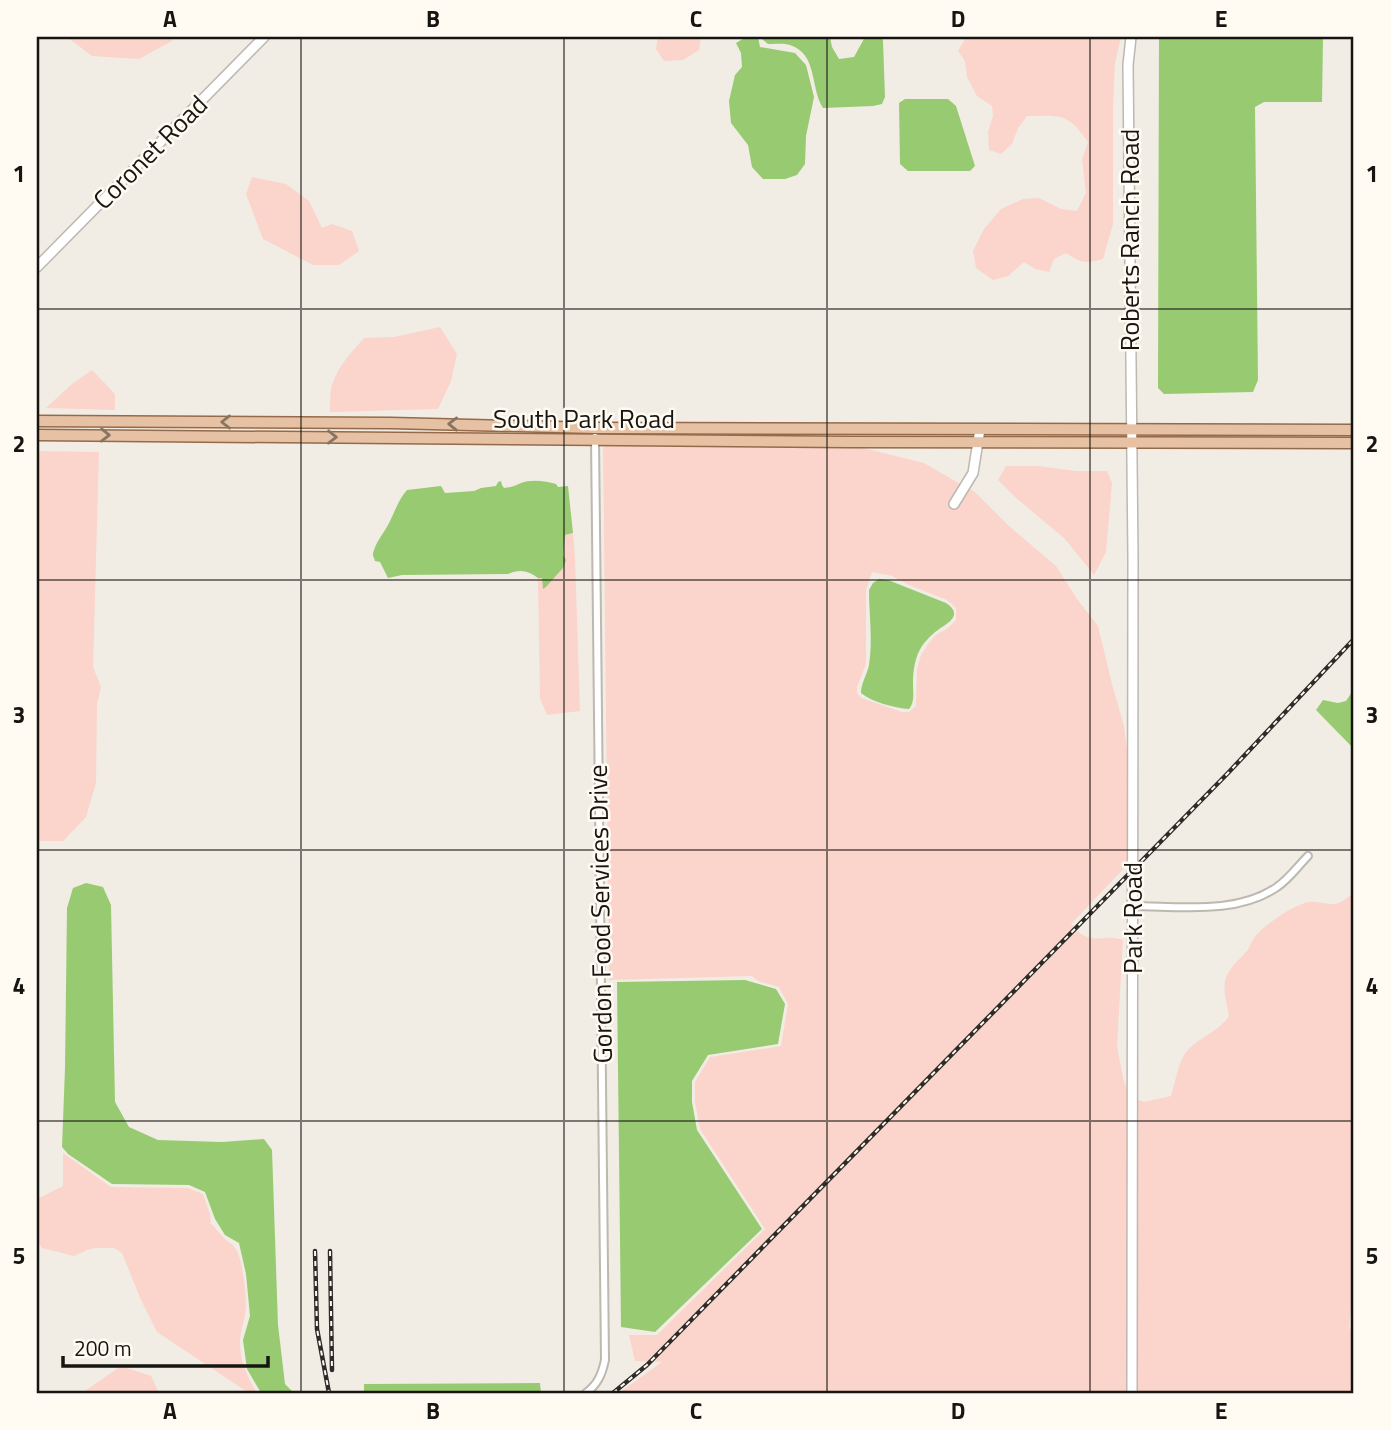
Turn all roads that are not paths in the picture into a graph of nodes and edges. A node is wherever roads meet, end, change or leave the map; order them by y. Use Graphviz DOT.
graph roads {
  1 [pos="264,37"];
  2 [pos="1131,37"];
  3 [pos="37,267"];
  4 [pos="40,422"];
  5 [pos="595,428"];
  6 [pos="711,428"];
  7 [pos="862,429"];
  8 [pos="1354,430"];
  9 [pos="1337,431"];
  10 [pos="979,434"];
  11 [pos="37,435"];
  12 [pos="1131,436"];
  13 [pos="546,439"];
  14 [pos="594,440"];
  15 [pos="706,440"];
  16 [pos="1232,443"];
  17 [pos="1354,443"];
  18 [pos="954,504"];
  19 [pos="1308,856"];
  20 [pos="1132,906"];
  21 [pos="586,1393"];
  22 [pos="1132,1393"];
  1 -- 3 [label="street, Coronet Road"];
  2 -- 12 [label="street, Roberts Ranch Road"];
  5 -- 4 [label="main road, South Park Road, one-way"];
  5 -- 6 [label="main road, South Park Road"];
  5 -- 13 [label="main road"];
  5 -- 14 [label="street, Gordon Food Services Drive"];
  6 -- 7 [label="main road, South Park Road"];
  6 -- 14 [label="main road"];
  7 -- 10 [label="main road, South Park Road"];
  7 -- 15 [label="main road"];
  8 -- 9 [label="main road"];
  9 -- 12 [label="main road"];
  9 -- 16 [label="main road"];
  10 -- 12 [label="main road, South Park Road"];
  10 -- 12 [label="main road, South Park Road"];
  10 -- 15 [label="main road, South Park Road"];
  10 -- 18 [label="street"];
  11 -- 13 [label="main road, South Park Road, one-way"];
  12 -- 16 [label="main road"];
  12 -- 20 [label="street, Park Road"];
  13 -- 14 [label="main road, South Park Road"];
  14 -- 15 [label="main road, South Park Road"];
  14 -- 21 [label="street, Gordon Food Services Drive"];
  16 -- 17 [label="main road"];
  19 -- 20 [label="street"];
  20 -- 22 [label="street, Park Road"];
}
